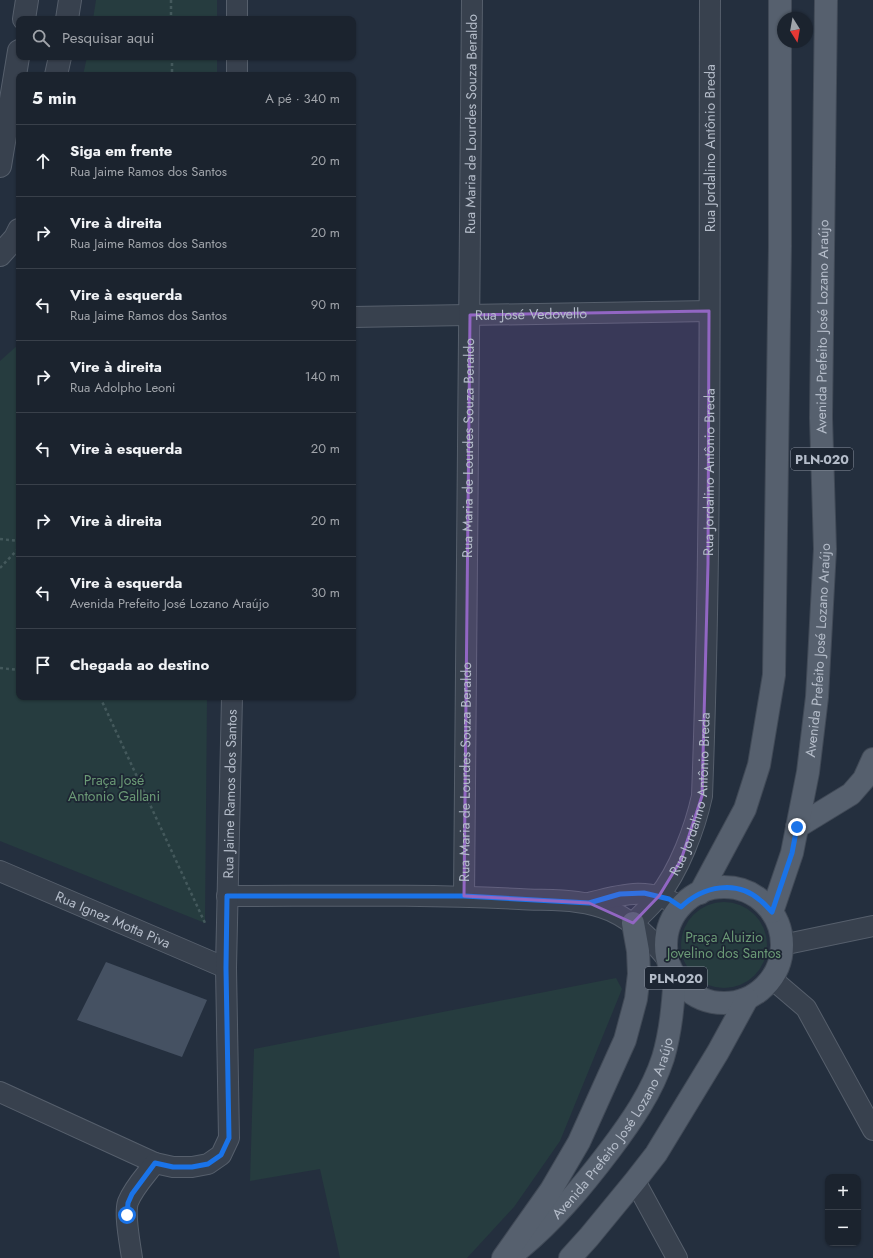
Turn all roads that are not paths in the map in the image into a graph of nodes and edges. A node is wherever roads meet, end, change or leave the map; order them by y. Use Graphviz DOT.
graph roads {
  1 [pos="27,0"];
  2 [pos="70,0"];
  3 [pos="237,0"];
  4 [pos="472,0"];
  5 [pos="710,0"];
  6 [pos="780,0"];
  7 [pos="826,0"];
  8 [pos="24,16"];
  9 [pos="67,16"];
  10 [pos="237,16"];
  11 [pos="18,60"];
  12 [pos="59,60"];
  13 [pos="237,60"];
  14 [pos="57,72"];
  15 [pos="237,72"];
  16 [pos="0,166"];
  17 [pos="16,236"];
  18 [pos="0,255"];
  19 [pos="708,311"];
  20 [pos="470,315"];
  21 [pos="356,317"];
  22 [pos="232,700"];
  23 [pos="873,759"];
  24 [pos="797,827"];
  25 [pos="0,870"];
  26 [pos="700,893"];
  27 [pos="227,896"];
  28 [pos="464,896"];
  29 [pos="659,896"];
  30 [pos="589,903"];
  31 [pos="681,907"];
  32 [pos="772,912"];
  33 [pos="633,923"];
  34 [pos="873,926"];
  35 [pos="782,945"];
  36 [pos="226,968"];
  37 [pos="671,968"];
  38 [pos="772,978"];
  39 [pos="747,999"];
  40 [pos="0,1092"];
  41 [pos="873,1130"];
  42 [pos="155,1163"];
  43 [pos="635,1182"];
  44 [pos="132,1258"];
  45 [pos="503,1258"];
  46 [pos="509,1258"];
  47 [pos="570,1258"];
  48 [pos="677,1258"];
  1 -- 8 [label="street"];
  2 -- 9 [label="street"];
  3 -- 10 [label="street"];
  4 -- 20 [label="street, Rua Maria de Lourdes Souza Beraldo"];
  5 -- 19 [label="street, Rua Jordalino Antônio Breda"];
  6 -- 26 [label="main road, PLN-020"];
  7 -- 24 [label="main road, Avenida Prefeito José Lozano Araújo / PLN-020"];
  11 -- 16 [label="street"];
  12 -- 14 [label="street"];
  13 -- 15 [label="street"];
  17 -- 18 [label="street"];
  19 -- 20 [label="street, Rua José Vedovello"];
  19 -- 29 [label="street, Rua Jordalino Antônio Breda"];
  20 -- 21 [label="street, Rua José Vedovello"];
  20 -- 28 [label="street, Rua Maria de Lourdes Souza Beraldo"];
  22 -- 27 [label="street, Rua Jaime Ramos dos Santos"];
  23 -- 24 [label="main road"];
  24 -- 32 [label="main road, Avenida Prefeito José Lozano Araújo / PLN-020"];
  25 -- 36 [label="street, Rua Ignez Motta Piva"];
  26 -- 31 [label="main road, PLN-020"];
  26 -- 32 [label="main road, PLN-020"];
  27 -- 28 [label="street"];
  27 -- 36 [label="street, Rua Jaime Ramos dos Santos"];
  28 -- 30 [label="street"];
  29 -- 30 [label="street"];
  29 -- 31 [label="street"];
  29 -- 33 [label="street, Rua Jordalino Antônio Breda"];
  30 -- 33 [label="street"];
  31 -- 37 [label="main road, PLN-020"];
  32 -- 35 [label="main road, PLN-020"];
  33 -- 37 [label="street"];
  33 -- 45 [label="main road"];
  34 -- 35 [label="street"];
  35 -- 38 [label="main road, PLN-020"];
  36 -- 42 [label="street, Rua Jaime Ramos dos Santos"];
  37 -- 39 [label="main road, PLN-020"];
  37 -- 46 [label="main road, Avenida Prefeito José Lozano Araújo / PLN-020"];
  38 -- 39 [label="main road, PLN-020"];
  38 -- 41 [label="street"];
  39 -- 43 [label="main road, PLN-020"];
  40 -- 42 [label="street, Rua Jaime Ramos dos Santos"];
  42 -- 44 [label="street"];
  43 -- 47 [label="main road, PLN-020"];
  43 -- 48 [label="street"];
}
